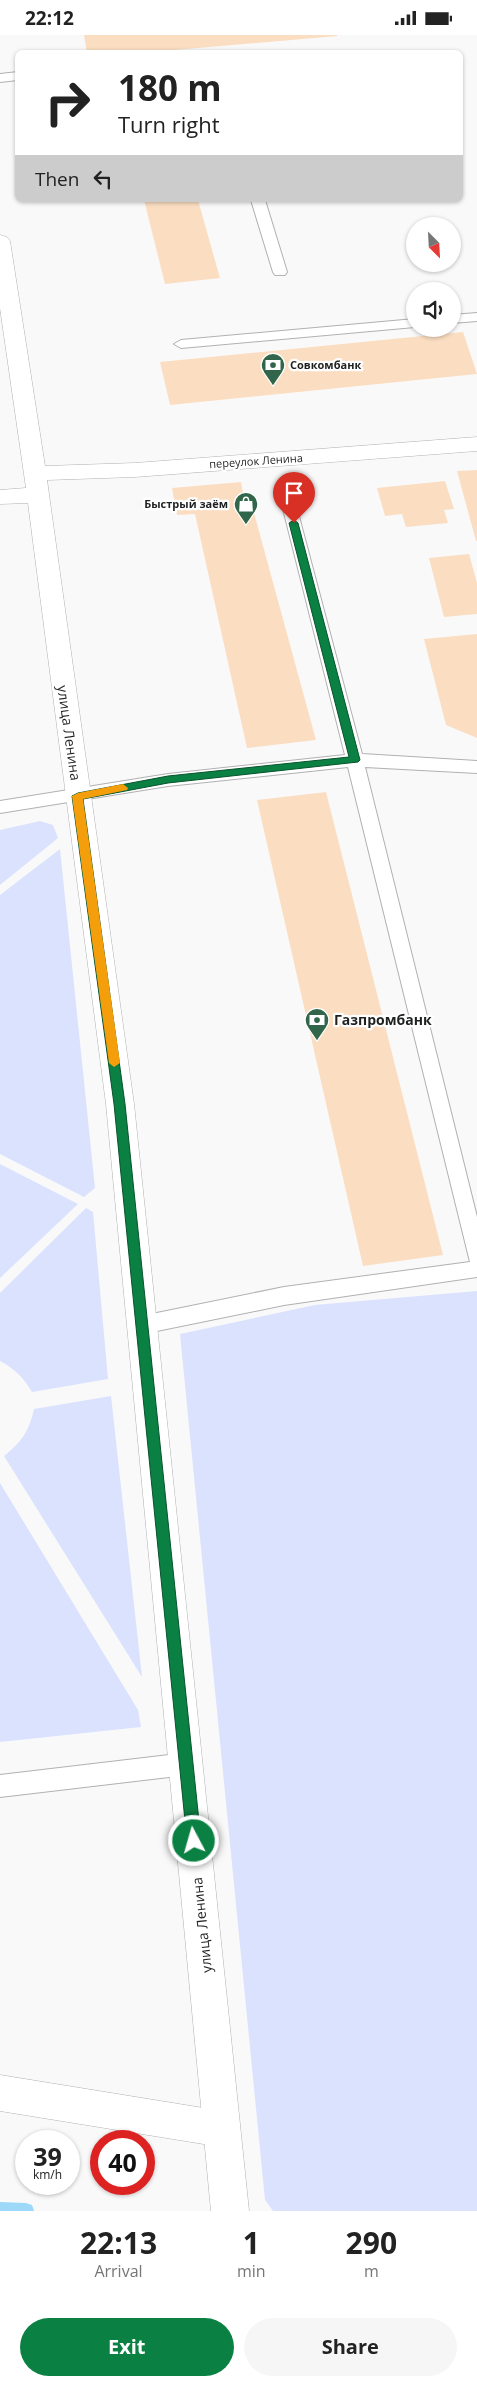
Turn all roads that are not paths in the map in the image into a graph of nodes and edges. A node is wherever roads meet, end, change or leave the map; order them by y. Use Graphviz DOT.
graph roads {
  1 [pos="15,77"];
  2 [pos="0,78"];
  3 [pos="259,202"];
  4 [pos="0,241"];
  5 [pos="280,272"];
  6 [pos="477,317"];
  7 [pos="461,318"];
  8 [pos="406,324"];
  9 [pos="181,345"];
  10 [pos="477,444"];
  11 [pos="36,484"];
  12 [pos="0,497"];
  13 [pos="289,505"];
  14 [pos="355,760"];
  15 [pos="477,767"];
  16 [pos="78,796"];
  17 [pos="0,807"];
  18 [pos="477,1256"];
  19 [pos="477,1269"];
  20 [pos="142,1325"];
  21 [pos="186,1764"];
  22 [pos="0,1786"];
  23 [pos="0,2093"];
  24 [pos="222,2129"];
  25 [pos="230,2206"];
  1 -- 2 [label="lane"];
  3 -- 5 [label="lane"];
  4 -- 11 [label="street, улица Ленина"];
  6 -- 7 [label="lane"];
  8 -- 9 [label="lane"];
  10 -- 11 [label="street, переулок Ленина"];
  11 -- 12 [label="street, переулок Ленина"];
  11 -- 16 [label="street, улица Ленина"];
  13 -- 14 [label="lane"];
  14 -- 15 [label="lane"];
  14 -- 16 [label="lane"];
  14 -- 18 [label="lane"];
  16 -- 17 [label="lane"];
  16 -- 20 [label="street, улица Ленина"];
  19 -- 20 [label="lane"];
  20 -- 21 [label="street, улица Ленина"];
  21 -- 22 [label="lane"];
  21 -- 24 [label="street, улица Ленина"];
  23 -- 24 [label="street"];
  24 -- 25 [label="street, улица Ленина"];
}
